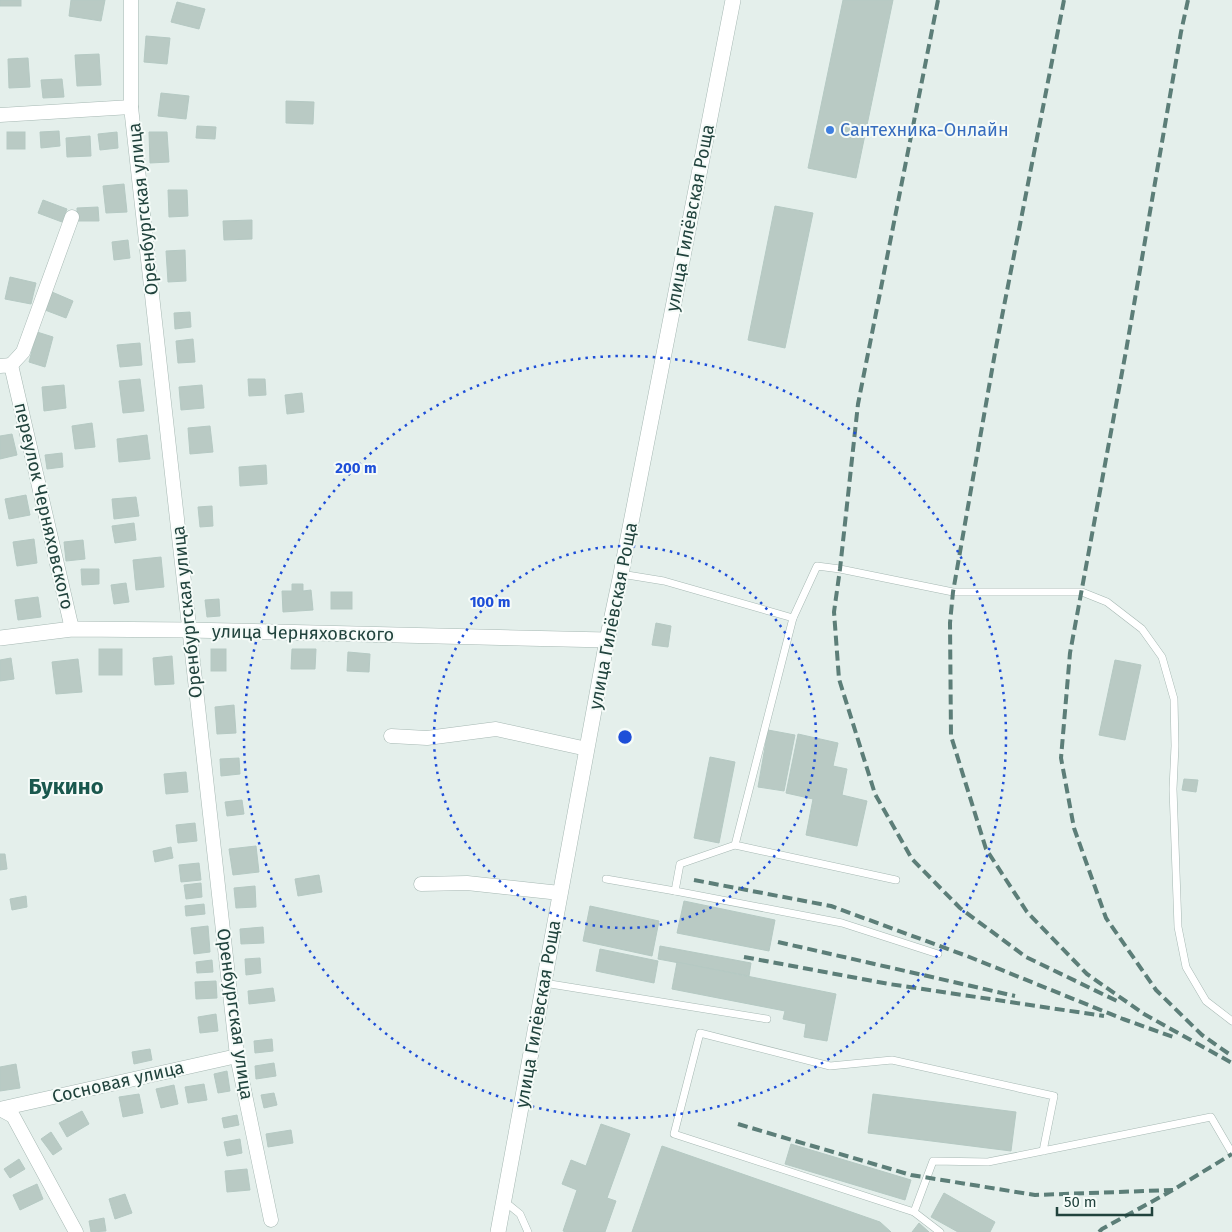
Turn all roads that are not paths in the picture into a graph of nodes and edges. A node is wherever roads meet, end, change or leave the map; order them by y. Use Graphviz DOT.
graph roads {
  1 [pos="130,0"];
  2 [pos="733,0"];
  3 [pos="131,107"];
  4 [pos="0,115"];
  5 [pos="72,217"];
  6 [pos="6,366"];
  7 [pos="621,574"];
  8 [pos="793,618"];
  9 [pos="72,629"];
  10 [pos="189,630"];
  11 [pos="0,638"];
  12 [pos="607,640"];
  13 [pos="391,736"];
  14 [pos="587,749"];
  15 [pos="736,845"];
  16 [pos="606,879"];
  17 [pos="896,880"];
  18 [pos="420,884"];
  19 [pos="674,891"];
  20 [pos="560,893"];
  21 [pos="938,954"];
  22 [pos="544,983"];
  23 [pos="767,1019"];
  24 [pos="1232,1021"];
  25 [pos="237,1056"];
  26 [pos="0,1109"];
  27 [pos="1043,1151"];
  28 [pos="1232,1153"];
  29 [pos="503,1201"];
  30 [pos="914,1212"];
  31 [pos="271,1220"];
  32 [pos="76,1232"];
  33 [pos="498,1232"];
  34 [pos="528,1232"];
  35 [pos="940,1232"];
  1 -- 3 [label="street, Оренбургская улица"];
  2 -- 7 [label="street, улица Гилёвская Роща"];
  3 -- 4 [label="street"];
  3 -- 10 [label="street, Оренбургская улица"];
  5 -- 6 [label="street"];
  6 -- 9 [label="street, переулок Черняховского"];
  7 -- 8 [label="lane"];
  7 -- 12 [label="street, улица Гилёвская Роща"];
  8 -- 15 [label="lane"];
  8 -- 24 [label="lane"];
  9 -- 10 [label="street, улица Черняховского"];
  9 -- 11 [label="street, улица Черняховского"];
  10 -- 12 [label="street, улица Черняховского"];
  10 -- 25 [label="street, Оренбургская улица"];
  12 -- 14 [label="street, улица Гилёвская Роща"];
  13 -- 14 [label="street"];
  14 -- 20 [label="street, улица Гилёвская Роща"];
  15 -- 17 [label="lane"];
  15 -- 19 [label="lane"];
  16 -- 19 [label="lane"];
  18 -- 20 [label="street"];
  19 -- 21 [label="lane"];
  20 -- 22 [label="street, улица Гилёвская Роща"];
  22 -- 23 [label="lane"];
  22 -- 29 [label="street, улица Гилёвская Роща"];
  25 -- 26 [label="street, Сосновая улица"];
  25 -- 31 [label="street, Оренбургская улица"];
  26 -- 32 [label="street"];
  27 -- 28 [label="lane"];
  27 -- 30 [label="lane"];
  27 -- 30 [label="lane"];
  29 -- 33 [label="street, улица Гилёвская Роща"];
  29 -- 34 [label="lane"];
  30 -- 35 [label="lane"];
}
